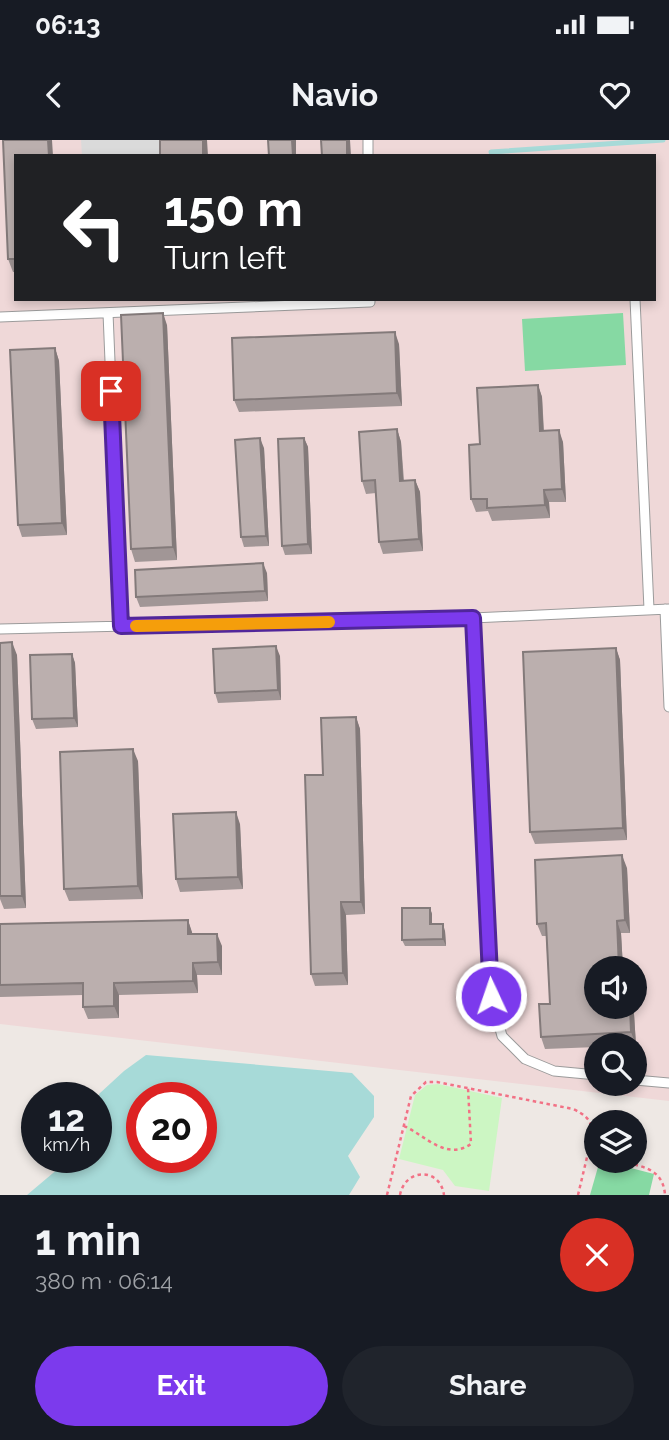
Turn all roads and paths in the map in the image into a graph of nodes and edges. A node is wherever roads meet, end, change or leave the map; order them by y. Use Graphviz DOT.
graph roads {
  1 [pos="370,301"];
  2 [pos="635,301"];
  3 [pos="108,313"];
  4 [pos="0,317"];
  5 [pos="649,609"];
  6 [pos="667,609"];
  7 [pos="473,618"];
  8 [pos="121,626"];
  9 [pos="0,629"];
  10 [pos="669,707"];
  11 [pos="584,1073"];
  12 [pos="647,1081"];
  13 [pos="669,1083"];
  14 [pos="468,1088"];
  15 [pos="584,1114"];
  16 [pos="404,1126"];
  17 [pos="647,1168"];
  18 [pos="584,1170"];
  19 [pos="387,1195"];
  20 [pos="400,1195"];
  21 [pos="444,1195"];
  22 [pos="578,1195"];
  23 [pos="665,1195"];
  1 -- 3 [label="lane"];
  2 -- 5 [label="lane"];
  3 -- 4 [label="lane"];
  3 -- 8 [label="lane"];
  5 -- 6 [label="lane"];
  5 -- 7 [label="lane"];
  6 -- 10 [label="lane"];
  7 -- 8 [label="lane"];
  7 -- 11 [label="lane"];
  8 -- 9 [label="lane"];
  12 -- 13 [label="lane"];
  14 -- 15 [label="path"];
  14 -- 16 [label="path"];
  14 -- 16 [label="path"];
  16 -- 19 [label="path"];
  17 -- 23 [label="path"];
  18 -- 22 [label="path"];
  20 -- 21 [label="path"];
}
